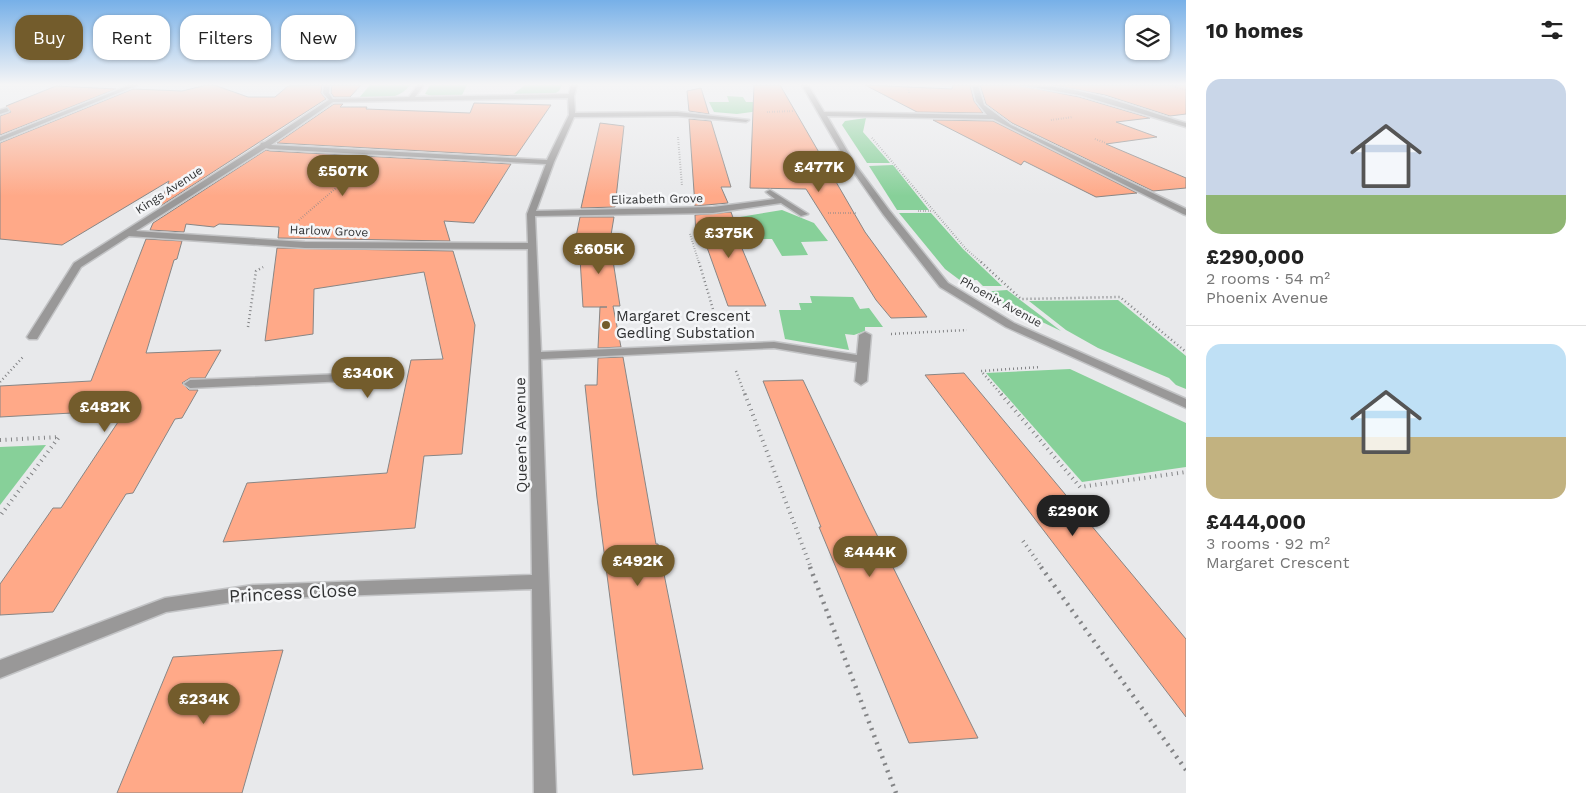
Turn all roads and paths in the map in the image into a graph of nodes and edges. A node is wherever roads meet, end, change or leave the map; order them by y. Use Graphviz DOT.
graph roads {
  1 [pos="42,122"];
  2 [pos="301,122"];
  3 [pos="569,122"];
  4 [pos="678,122"];
  5 [pos="826,122"];
  6 [pos="869,122"];
  7 [pos="1002,122"];
  8 [pos="0,139"];
  9 [pos="263,144"];
  10 [pos="550,162"];
  11 [pos="770,192"];
  12 [pos="783,200"];
  13 [pos="684,211"];
  14 [pos="886,212"];
  15 [pos="1186,212"];
  16 [pos="531,214"];
  17 [pos="804,214"];
  18 [pos="820,214"];
  19 [pos="125,233"];
  20 [pos="305,244"];
  21 [pos="533,246"];
  22 [pos="1010,325"];
  23 [pos="248,327"];
  24 [pos="890,334"];
  25 [pos="865,335"];
  26 [pos="33,337"];
  27 [pos="727,347"];
  28 [pos="1186,352"];
  29 [pos="536,356"];
  30 [pos="862,359"];
  31 [pos="1087,359"];
  32 [pos="15,366"];
  33 [pos="343,378"];
  34 [pos="861,381"];
  35 [pos="0,382"];
  36 [pos="190,384"];
  37 [pos="1186,404"];
  38 [pos="0,440"];
  39 [pos="1186,472"];
  40 [pos="0,516"];
  41 [pos="1023,541"];
  42 [pos="539,582"];
  43 [pos="0,668"];
  44 [pos="1186,770"];
  45 [pos="545,793"];
  46 [pos="896,793"];
  1 -- 8 [label="street"];
  2 -- 9 [label="street, Kings Avenue"];
  3 -- 10 [label="street, Queen's Avenue"];
  4 -- 13 [label="path"];
  5 -- 14 [label="street, Phoenix Avenue"];
  6 -- 28 [label="path"];
  7 -- 15 [label="street"];
  9 -- 10 [label="street"];
  9 -- 19 [label="street, Kings Avenue"];
  10 -- 16 [label="street, Queen's Avenue"];
  11 -- 12 [label="street"];
  12 -- 13 [label="street, Elizabeth Grove"];
  12 -- 17 [label="street"];
  13 -- 16 [label="street, Elizabeth Grove"];
  13 -- 27 [label="path"];
  14 -- 18 [label="path"];
  14 -- 22 [label="street, Phoenix Avenue"];
  16 -- 21 [label="street, Queen's Avenue"];
  19 -- 20 [label="street, Harlow Grove"];
  19 -- 26 [label="street, Kings Avenue"];
  20 -- 21 [label="street, Harlow Grove"];
  20 -- 23 [label="path"];
  21 -- 29 [label="street, Queen's Avenue"];
  22 -- 24 [label="path"];
  22 -- 31 [label="street, Phoenix Avenue"];
  25 -- 30 [label="street"];
  27 -- 29 [label="street"];
  27 -- 30 [label="street"];
  27 -- 46 [label="path"];
  29 -- 42 [label="street, Queen's Avenue"];
  30 -- 34 [label="street"];
  31 -- 37 [label="street, Phoenix Avenue"];
  31 -- 39 [label="path"];
  32 -- 35 [label="path"];
  33 -- 36 [label="street"];
  38 -- 40 [label="path"];
  41 -- 44 [label="path"];
  42 -- 43 [label="street, Princess Close"];
  42 -- 45 [label="street, Queen's Avenue"];
}
